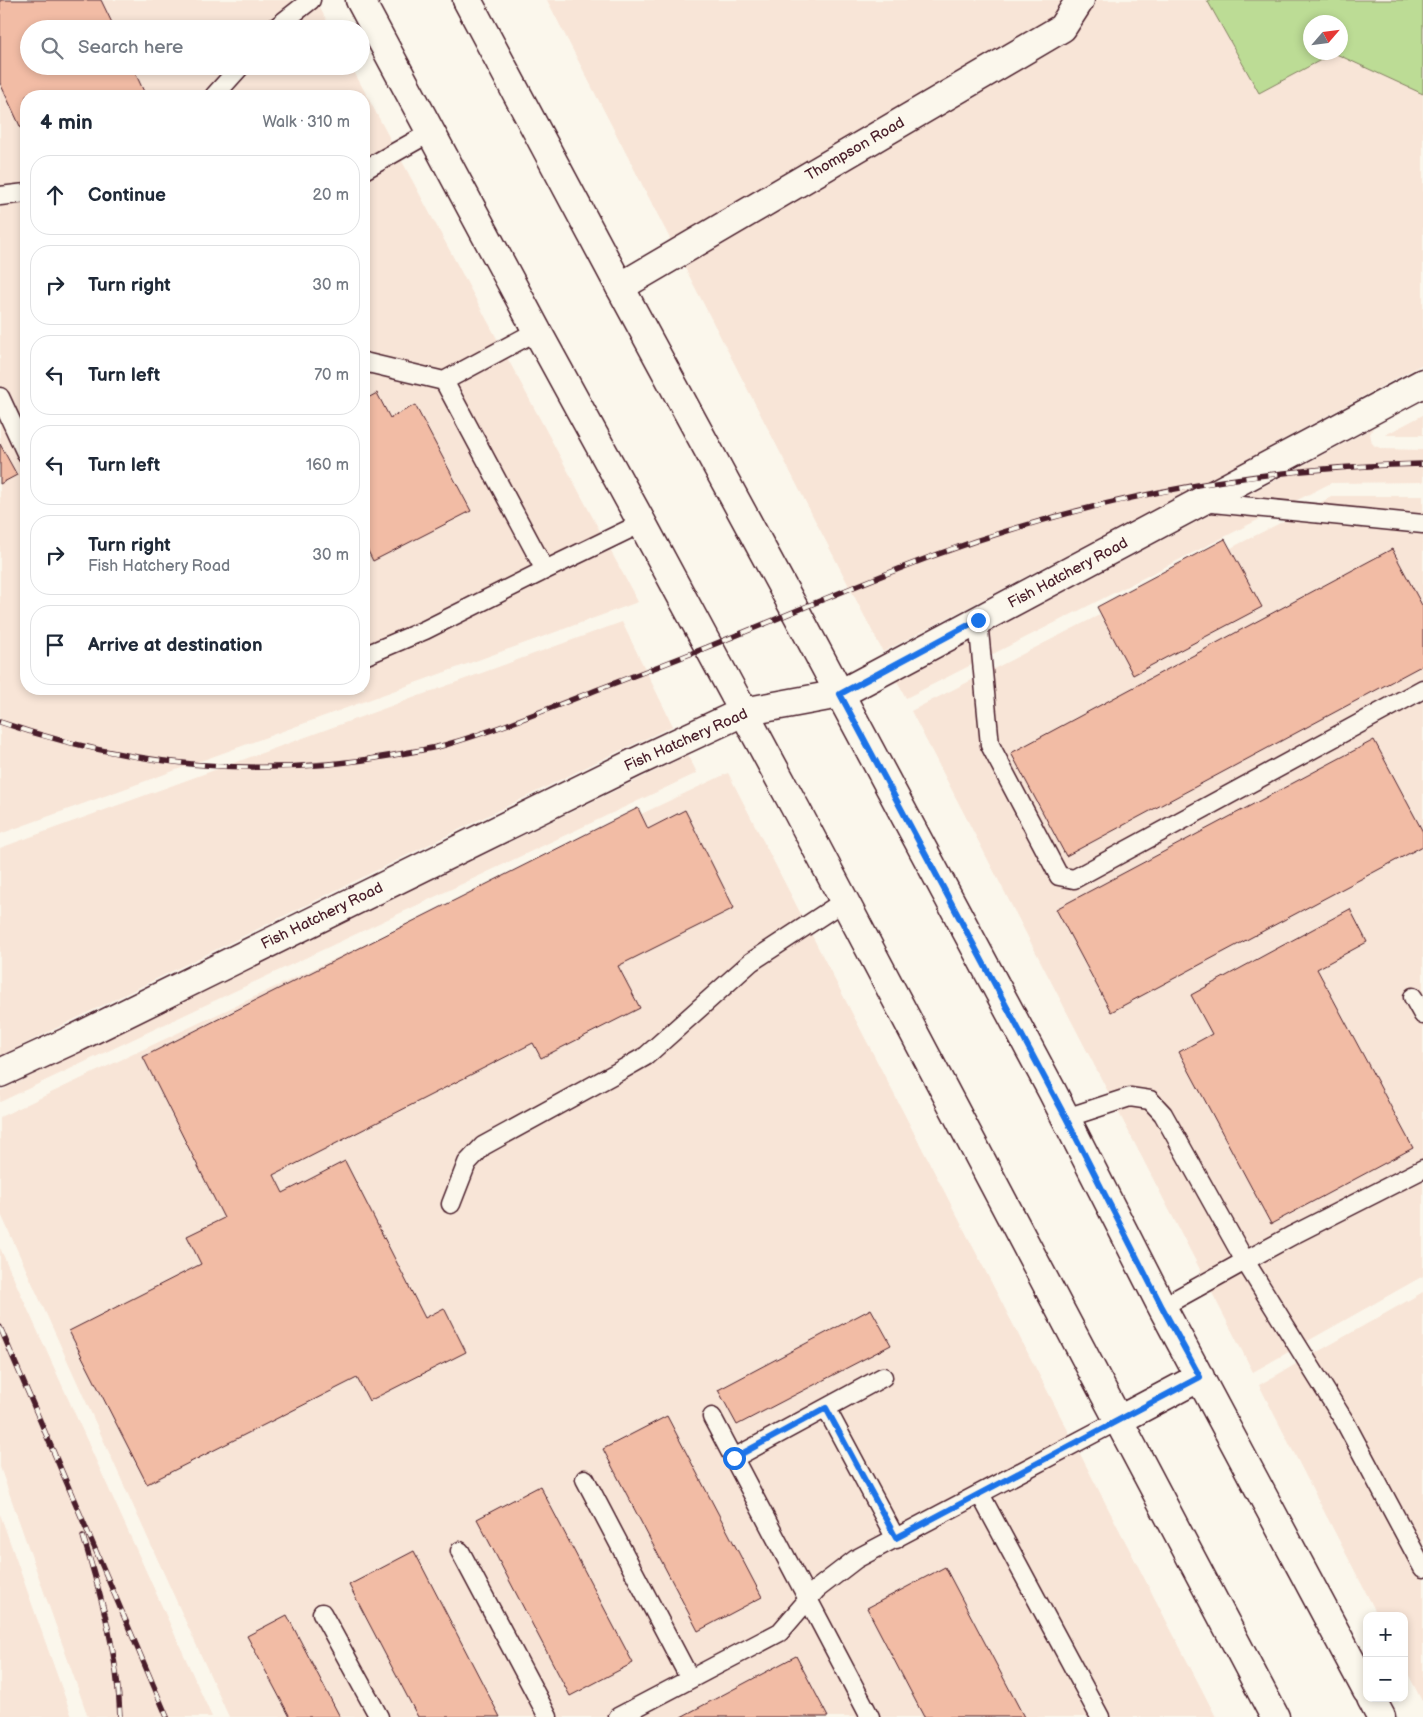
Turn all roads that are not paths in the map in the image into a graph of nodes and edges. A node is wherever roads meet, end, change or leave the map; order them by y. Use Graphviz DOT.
graph roads {
  1 [pos="311,0"];
  2 [pos="360,0"];
  3 [pos="467,0"];
  4 [pos="1080,0"];
  5 [pos="285,20"];
  6 [pos="233,75"];
  7 [pos="219,90"];
  8 [pos="431,132"];
  9 [pos="370,167"];
  10 [pos="20,193"];
  11 [pos="0,196"];
  12 [pos="620,287"];
  13 [pos="537,331"];
  14 [pos="370,363"];
  15 [pos="444,381"];
  16 [pos="1423,383"];
  17 [pos="0,397"];
  18 [pos="20,440"];
  19 [pos="1201,502"];
  20 [pos="642,523"];
  21 [pos="1423,524"];
  22 [pos="545,570"];
  23 [pos="978,620"];
  24 [pos="370,653"];
  25 [pos="1423,689"];
  26 [pos="840,694"];
  27 [pos="743,712"];
  28 [pos="844,901"];
  29 [pos="1413,997"];
  30 [pos="1423,1015"];
  31 [pos="0,1074"];
  32 [pos="1066,1118"];
  33 [pos="1423,1168"];
  34 [pos="451,1204"];
  35 [pos="1245,1261"];
  36 [pos="1162,1307"];
  37 [pos="883,1377"];
  38 [pos="1200,1377"];
  39 [pos="826,1408"];
  40 [pos="712,1417"];
  41 [pos="1119,1420"];
  42 [pos="734,1458"];
  43 [pos="585,1479"];
  44 [pos="980,1494"];
  45 [pos="896,1538"];
  46 [pos="460,1551"];
  47 [pos="1423,1568"];
  48 [pos="808,1599"];
  49 [pos="322,1613"];
  50 [pos="690,1679"];
  51 [pos="1363,1683"];
  52 [pos="1373,1702"];
  53 [pos="379,1717"];
  54 [pos="548,1717"];
  55 [pos="618,1717"];
  56 [pos="870,1717"];
  57 [pos="1100,1717"];
  58 [pos="1275,1717"];
  59 [pos="1381,1717"];
  1 -- 5 [label="lane"];
  2 -- 8 [label="main road"];
  3 -- 12 [label="main road"];
  4 -- 12 [label="main road, Thompson Road"];
  6 -- 7 [label="lane"];
  8 -- 9 [label="lane"];
  8 -- 13 [label="main road"];
  10 -- 11 [label="lane"];
  12 -- 26 [label="main road"];
  13 -- 15 [label="lane"];
  13 -- 20 [label="main road"];
  14 -- 15 [label="lane"];
  15 -- 22 [label="lane"];
  16 -- 19 [label="main road, Fish Hatchery Road"];
  17 -- 18 [label="lane"];
  19 -- 21 [label="lane"];
  19 -- 23 [label="main road, Fish Hatchery Road"];
  20 -- 22 [label="lane"];
  20 -- 27 [label="main road"];
  22 -- 24 [label="lane"];
  23 -- 25 [label="lane"];
  23 -- 26 [label="main road, Fish Hatchery Road"];
  26 -- 27 [label="main road, Fish Hatchery Road"];
  26 -- 32 [label="main road"];
  27 -- 28 [label="main road"];
  27 -- 31 [label="main road, Fish Hatchery Road"];
  28 -- 34 [label="lane"];
  28 -- 41 [label="main road"];
  29 -- 30 [label="lane"];
  32 -- 35 [label="lane"];
  32 -- 36 [label="main road"];
  33 -- 35 [label="lane"];
  35 -- 36 [label="lane"];
  35 -- 47 [label="lane"];
  36 -- 38 [label="main road"];
  37 -- 39 [label="lane"];
  38 -- 41 [label="main road"];
  38 -- 51 [label="main road"];
  39 -- 42 [label="lane"];
  39 -- 45 [label="lane"];
  40 -- 42 [label="lane"];
  41 -- 44 [label="lane"];
  41 -- 58 [label="main road"];
  42 -- 48 [label="lane"];
  43 -- 50 [label="lane"];
  44 -- 45 [label="lane"];
  44 -- 57 [label="lane"];
  45 -- 48 [label="lane"];
  46 -- 54 [label="lane"];
  48 -- 50 [label="lane"];
  48 -- 56 [label="lane"];
  49 -- 53 [label="lane"];
  50 -- 55 [label="lane"];
  52 -- 59 [label="main road"];
}
